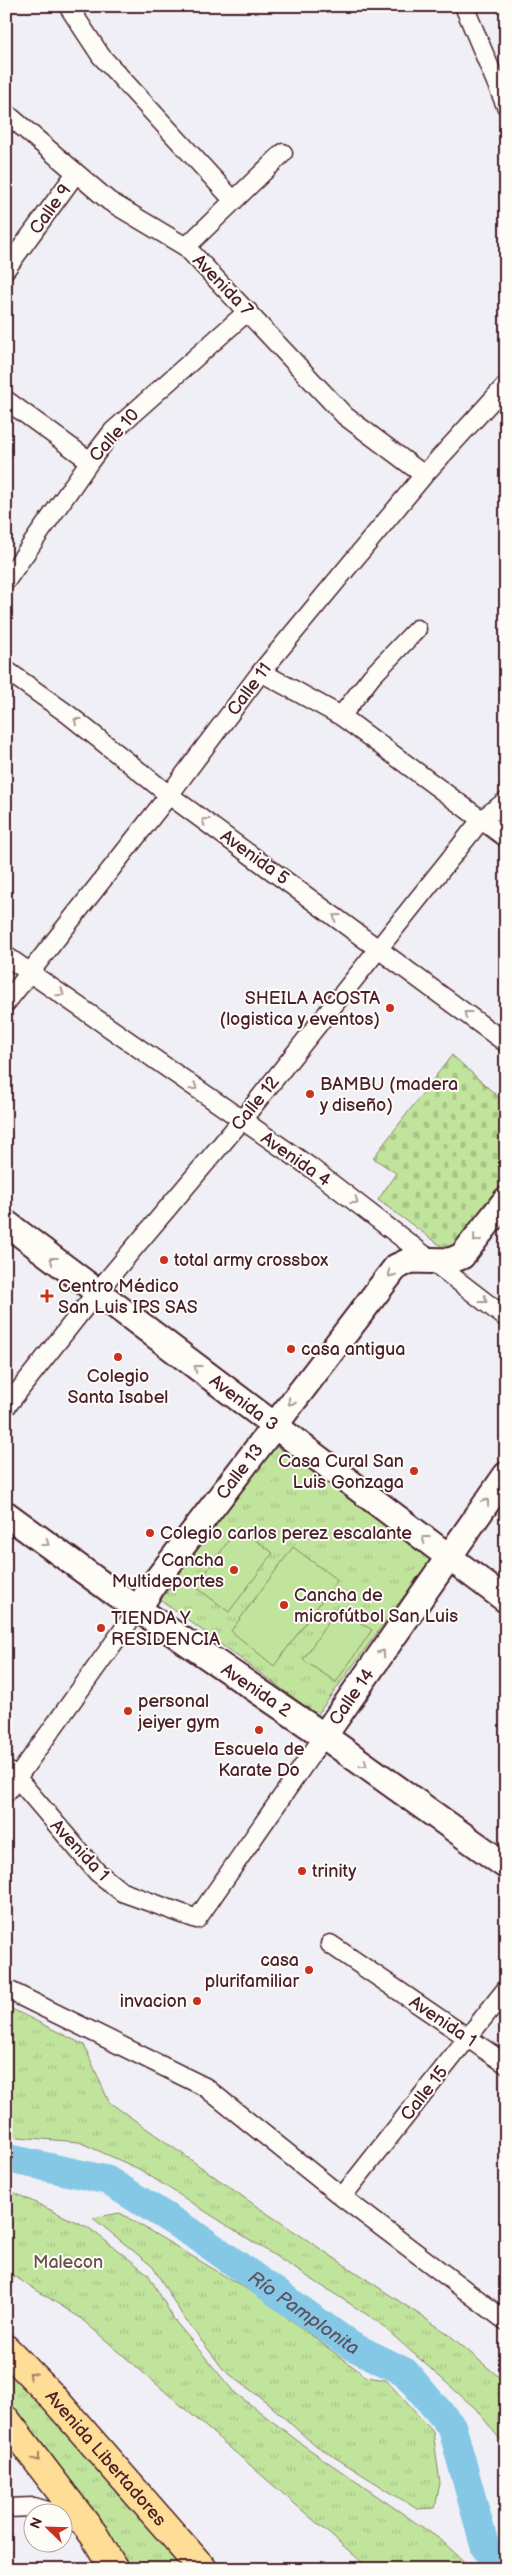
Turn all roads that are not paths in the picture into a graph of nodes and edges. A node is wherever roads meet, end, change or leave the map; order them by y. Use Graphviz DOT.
graph roads {
  1 [pos="68,6"];
  2 [pos="464,6"];
  3 [pos="506,106"];
  4 [pos="6,113"];
  5 [pos="283,153"];
  6 [pos="76,173"];
  7 [pos="234,200"];
  8 [pos="186,247"];
  9 [pos="6,269"];
  10 [pos="248,311"];
  11 [pos="505,386"];
  12 [pos="6,400"];
  13 [pos="90,461"];
  14 [pos="424,475"];
  15 [pos="6,581"];
  16 [pos="417,628"];
  17 [pos="6,670"];
  18 [pos="261,672"];
  19 [pos="340,716"];
  20 [pos="169,794"];
  21 [pos="506,801"];
  22 [pos="481,820"];
  23 [pos="506,838"];
  24 [pos="380,949"];
  25 [pos="6,956"];
  26 [pos="30,971"];
  27 [pos="6,1003"];
  28 [pos="506,1043"];
  29 [pos="242,1120"];
  30 [pos="506,1200"];
  31 [pos="6,1223"];
  32 [pos="435,1261"];
  33 [pos="96,1293"];
  34 [pos="506,1318"];
  35 [pos="6,1407"];
  36 [pos="273,1425"];
  37 [pos="506,1475"];
  38 [pos="6,1514"];
  39 [pos="449,1557"];
  40 [pos="506,1600"];
  41 [pos="138,1609"];
  42 [pos="324,1736"];
  43 [pos="12,1774"];
  44 [pos="6,1793"];
  45 [pos="506,1866"];
  46 [pos="197,1919"];
  47 [pos="330,1944"];
  48 [pos="6,1989"];
  49 [pos="506,1989"];
  50 [pos="468,2038"];
  51 [pos="506,2064"];
  52 [pos="342,2197"];
  53 [pos="506,2320"];
  54 [pos="6,2349"];
  55 [pos="6,2420"];
  56 [pos="22,2507"];
  57 [pos="6,2508"];
  58 [pos="72,2526"];
  59 [pos="101,2555"];
  60 [pos="203,2569"];
  1 -- 7 [label="street"];
  2 -- 3 [label="street"];
  4 -- 6 [label="street, Avenida 7"];
  5 -- 7 [label="street"];
  6 -- 8 [label="street, Avenida 7"];
  6 -- 9 [label="street, Calle 9"];
  7 -- 8 [label="street"];
  8 -- 10 [label="street, Avenida 7"];
  10 -- 13 [label="street, Calle 10"];
  10 -- 14 [label="street, Avenida 7"];
  11 -- 14 [label="street, Calle 11"];
  12 -- 13 [label="street"];
  13 -- 15 [label="street, Calle 10"];
  14 -- 18 [label="street, Calle 11"];
  16 -- 19 [label="street"];
  20 -- 17 [label="street, Avenida 5, one-way"];
  18 -- 19 [label="street"];
  18 -- 20 [label="street, Calle 11"];
  19 -- 22 [label="street"];
  24 -- 20 [label="street, Avenida 5, one-way"];
  20 -- 26 [label="street, Calle 11"];
  21 -- 22 [label="street, Calle 12"];
  22 -- 23 [label="street"];
  22 -- 24 [label="street, Calle 12"];
  28 -- 24 [label="street, Avenida 5, one-way"];
  24 -- 29 [label="street, Calle 12"];
  25 -- 26 [label="street, Avenida 4"];
  26 -- 27 [label="street, Calle 11"];
  26 -- 29 [label="street, Avenida 4, one-way"];
  29 -- 32 [label="street, Avenida 4, one-way"];
  29 -- 33 [label="street, Calle 12"];
  30 -- 32 [label="main road, Calle 13, one-way"];
  33 -- 31 [label="main road, Avenida 3, one-way"];
  32 -- 34 [label="street, Avenida 4, one-way"];
  32 -- 36 [label="main road, Calle 13, one-way"];
  33 -- 35 [label="street, Calle 12"];
  36 -- 33 [label="main road, Avenida 3, one-way"];
  39 -- 36 [label="main road, Avenida 3, one-way"];
  36 -- 41 [label="main road, Calle 13"];
  39 -- 37 [label="main road, Calle 14, one-way"];
  38 -- 41 [label="main road, Avenida 2, one-way"];
  39 -- 40 [label="main road, Avenida 3"];
  42 -- 39 [label="main road, Calle 14, one-way"];
  41 -- 42 [label="main road, Avenida 2"];
  41 -- 43 [label="street, Calle 13"];
  42 -- 45 [label="main road, Avenida 2, one-way"];
  42 -- 46 [label="street, Calle 14"];
  43 -- 44 [label="street, Calle 13"];
  43 -- 46 [label="street, Avenida 1"];
  47 -- 50 [label="street, Avenida 1"];
  48 -- 52 [label="street"];
  49 -- 50 [label="street, Calle 15"];
  50 -- 51 [label="street, Avenida 1"];
  50 -- 52 [label="street, Calle 15"];
  52 -- 53 [label="street"];
  60 -- 54 [label="main road, Avenida Libertadores, one-way"];
  55 -- 59 [label="main road, one-way"];
  56 -- 57 [label="street"];
  58 -- 59 [label="street"];
}
